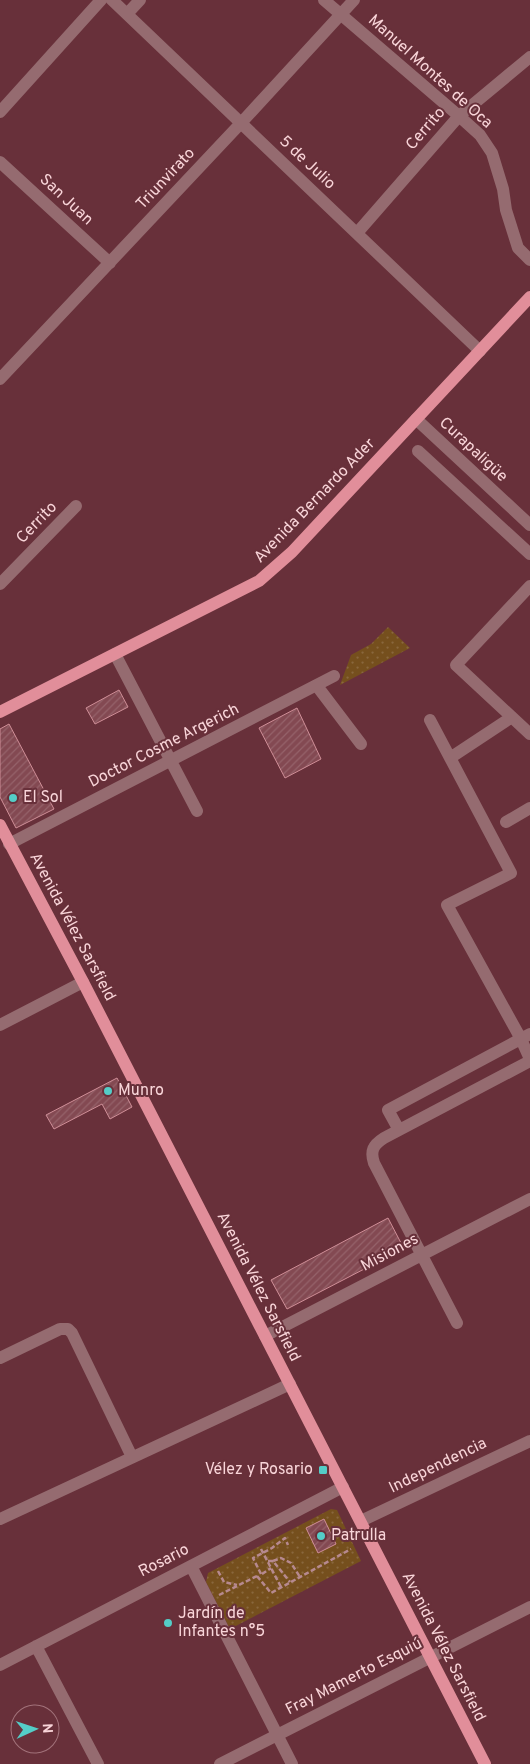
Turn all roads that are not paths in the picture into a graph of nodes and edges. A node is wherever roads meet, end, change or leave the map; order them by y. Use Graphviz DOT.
graph roads {
  1 [pos="101,0"];
  2 [pos="112,0"];
  3 [pos="140,0"];
  4 [pos="324,0"];
  5 [pos="354,0"];
  6 [pos="127,14"];
  7 [pos="342,15"];
  8 [pos="530,57"];
  9 [pos="0,112"];
  10 [pos="459,116"];
  11 [pos="241,123"];
  12 [pos="0,162"];
  13 [pos="357,233"];
  14 [pos="530,260"];
  15 [pos="110,263"];
  16 [pos="530,297"];
  17 [pos="480,351"];
  18 [pos="0,379"];
  19 [pos="416,420"];
  20 [pos="418,451"];
  21 [pos="76,506"];
  22 [pos="530,525"];
  23 [pos="530,554"];
  24 [pos="0,584"];
  25 [pos="530,586"];
  26 [pos="115,654"];
  27 [pos="334,676"];
  28 [pos="316,686"];
  29 [pos="0,712"];
  30 [pos="512,717"];
  31 [pos="430,720"];
  32 [pos="530,734"];
  33 [pos="361,744"];
  34 [pos="450,758"];
  35 [pos="171,760"];
  36 [pos="530,808"];
  37 [pos="197,811"];
  38 [pos="506,822"];
  39 [pos="0,825"];
  40 [pos="9,844"];
  41 [pos="83,982"];
  42 [pos="0,1026"];
  43 [pos="526,1037"];
  44 [pos="530,1060"];
  45 [pos="399,1130"];
  46 [pos="530,1199"];
  47 [pos="422,1255"];
  48 [pos="457,1323"];
  49 [pos="266,1336"];
  50 [pos="0,1358"];
  51 [pos="290,1384"];
  52 [pos="528,1445"];
  53 [pos="132,1457"];
  54 [pos="343,1487"];
  55 [pos="0,1519"];
  56 [pos="360,1521"];
  57 [pos="191,1566"];
  58 [pos="530,1607"];
  59 [pos="36,1646"];
  60 [pos="430,1656"];
  61 [pos="0,1664"];
  62 [pos="277,1734"];
  63 [pos="98,1764"];
  64 [pos="220,1764"];
  65 [pos="292,1764"];
  66 [pos="485,1764"];
  1 -- 9 [label="street"];
  2 -- 6 [label="street, 5 de Julio"];
  3 -- 6 [label="street"];
  4 -- 7 [label="street, Manuel Montes de Oca"];
  5 -- 7 [label="street, Triunvirato"];
  6 -- 11 [label="street, 5 de Julio"];
  7 -- 10 [label="street, Manuel Montes de Oca"];
  7 -- 11 [label="street, Triunvirato"];
  8 -- 10 [label="street, Cerrito"];
  10 -- 13 [label="street, Cerrito"];
  10 -- 14 [label="street, Manuel Montes de Oca"];
  11 -- 13 [label="street, 5 de Julio"];
  11 -- 15 [label="street, Triunvirato"];
  12 -- 15 [label="street, San Juan"];
  13 -- 17 [label="street, 5 de Julio"];
  15 -- 18 [label="street, Triunvirato"];
  16 -- 17 [label="main road, Avenida Bernardo Ader"];
  17 -- 19 [label="main road, Avenida Bernardo Ader"];
  19 -- 22 [label="street, Curapaligüe"];
  19 -- 26 [label="main road, Avenida Bernardo Ader"];
  20 -- 23 [label="street"];
  21 -- 24 [label="street, Cerrito"];
  25 -- 30 [label="street"];
  26 -- 29 [label="main road, Avenida Bernardo Ader"];
  26 -- 35 [label="street"];
  27 -- 28 [label="street, Doctor Cosme Argerich"];
  28 -- 33 [label="street"];
  28 -- 35 [label="street, Doctor Cosme Argerich"];
  30 -- 32 [label="street"];
  30 -- 34 [label="street"];
  31 -- 34 [label="street"];
  34 -- 43 [label="street"];
  35 -- 37 [label="street"];
  35 -- 40 [label="street, Doctor Cosme Argerich"];
  36 -- 38 [label="street"];
  39 -- 40 [label="main road, Avenida Vélez Sarsfield"];
  40 -- 41 [label="main road, Avenida Vélez Sarsfield"];
  41 -- 42 [label="street"];
  41 -- 49 [label="main road, Avenida Vélez Sarsfield"];
  43 -- 44 [label="street"];
  43 -- 45 [label="street"];
  44 -- 45 [label="street"];
  45 -- 47 [label="street"];
  46 -- 47 [label="street, Misiones"];
  47 -- 48 [label="street"];
  47 -- 49 [label="street, Misiones"];
  49 -- 51 [label="main road, Avenida Vélez Sarsfield"];
  50 -- 53 [label="street"];
  51 -- 53 [label="street"];
  51 -- 54 [label="main road, Avenida Vélez Sarsfield"];
  52 -- 56 [label="street, Independencia"];
  53 -- 55 [label="street"];
  54 -- 56 [label="main road, Avenida Vélez Sarsfield"];
  54 -- 57 [label="street, Rosario"];
  56 -- 60 [label="main road, Avenida Vélez Sarsfield"];
  57 -- 59 [label="street, Rosario"];
  57 -- 62 [label="street"];
  58 -- 60 [label="street, Fray Mamerto Esquiú"];
  59 -- 61 [label="street, Rosario"];
  59 -- 63 [label="street"];
  60 -- 62 [label="street, Fray Mamerto Esquiú"];
  60 -- 66 [label="main road, Avenida Vélez Sarsfield"];
  62 -- 64 [label="street, Fray Mamerto Esquiú"];
  62 -- 65 [label="street"];
}
